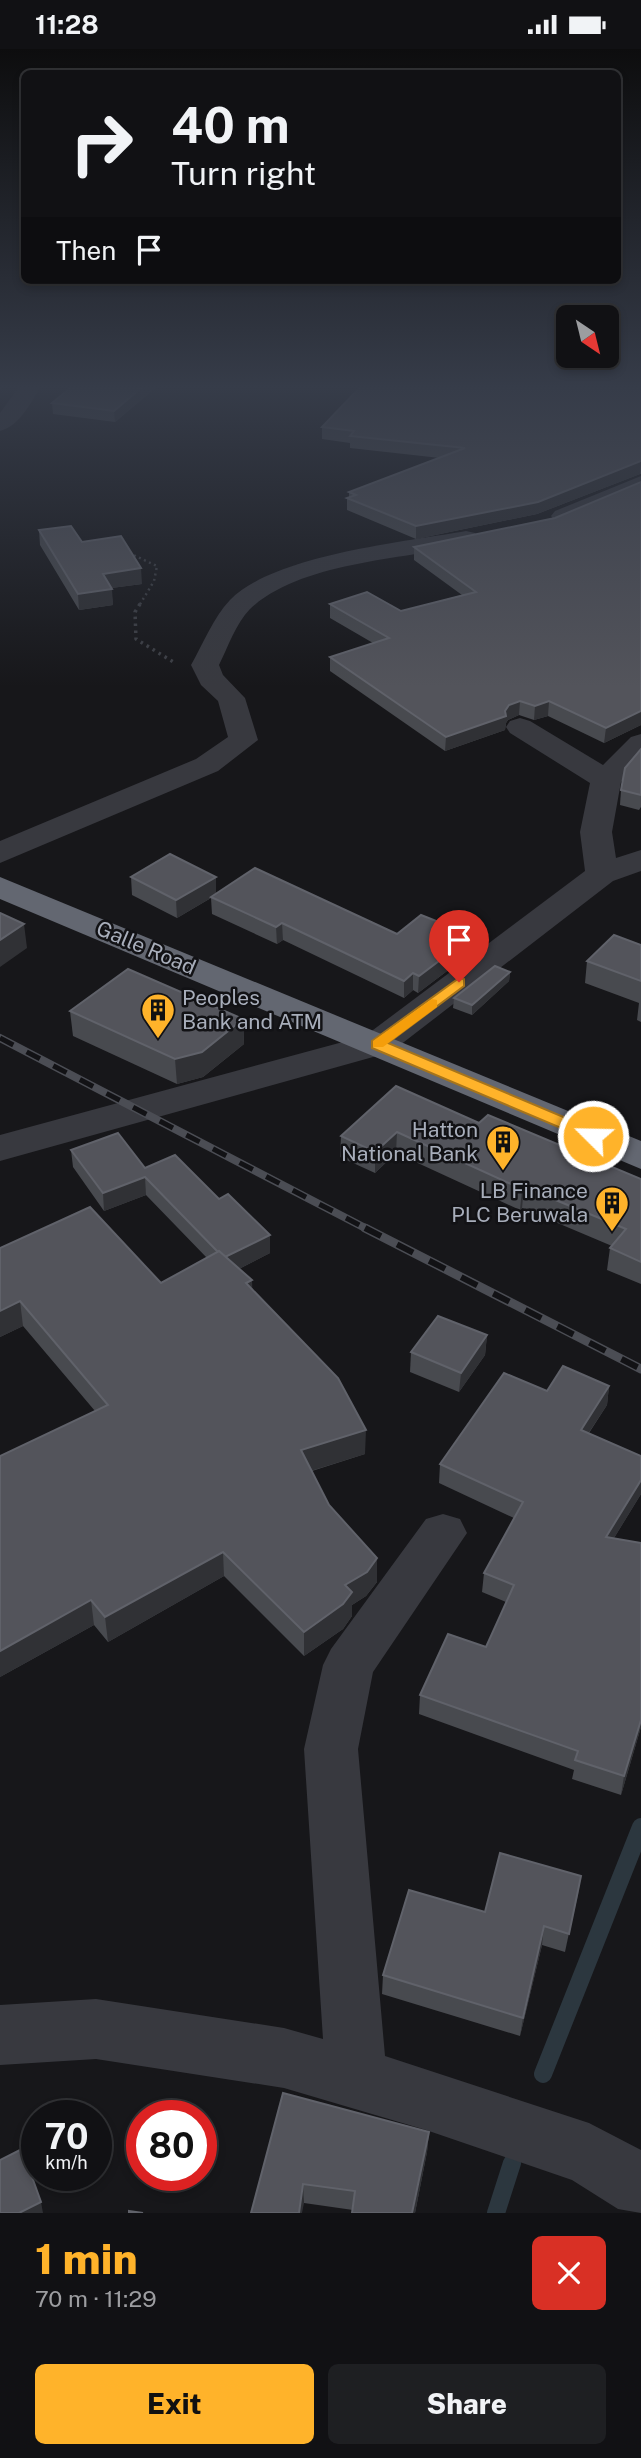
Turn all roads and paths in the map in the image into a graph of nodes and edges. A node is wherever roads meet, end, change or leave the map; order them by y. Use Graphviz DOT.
graph roads {
  1 [pos="636,485"];
  2 [pos="545,523"];
  3 [pos="483,535"];
  4 [pos="125,552"];
  5 [pos="211,679"];
  6 [pos="520,727"];
  7 [pos="641,743"];
  8 [pos="606,780"];
  9 [pos="0,853"];
  10 [pos="641,860"];
  11 [pos="602,874"];
  12 [pos="0,887"];
  13 [pos="378,1044"];
  14 [pos="0,1148"];
  15 [pos="641,1156"];
  16 [pos="443,1533"];
  17 [pos="0,2035"];
  18 [pos="356,2079"];
  19 [pos="641,2186"];
  1 -- 2 [label="street"];
  3 -- 5 [label="street"];
  4 -- 5 [label="path"];
  5 -- 9 [label="street"];
  6 -- 8 [label="street"];
  7 -- 8 [label="street"];
  8 -- 11 [label="street"];
  10 -- 11 [label="street"];
  11 -- 13 [label="street"];
  12 -- 13 [label="highway, Galle Road"];
  13 -- 14 [label="street"];
  13 -- 15 [label="highway, Galle Road"];
  16 -- 18 [label="street"];
  17 -- 18 [label="street"];
  18 -- 19 [label="street"];
}
